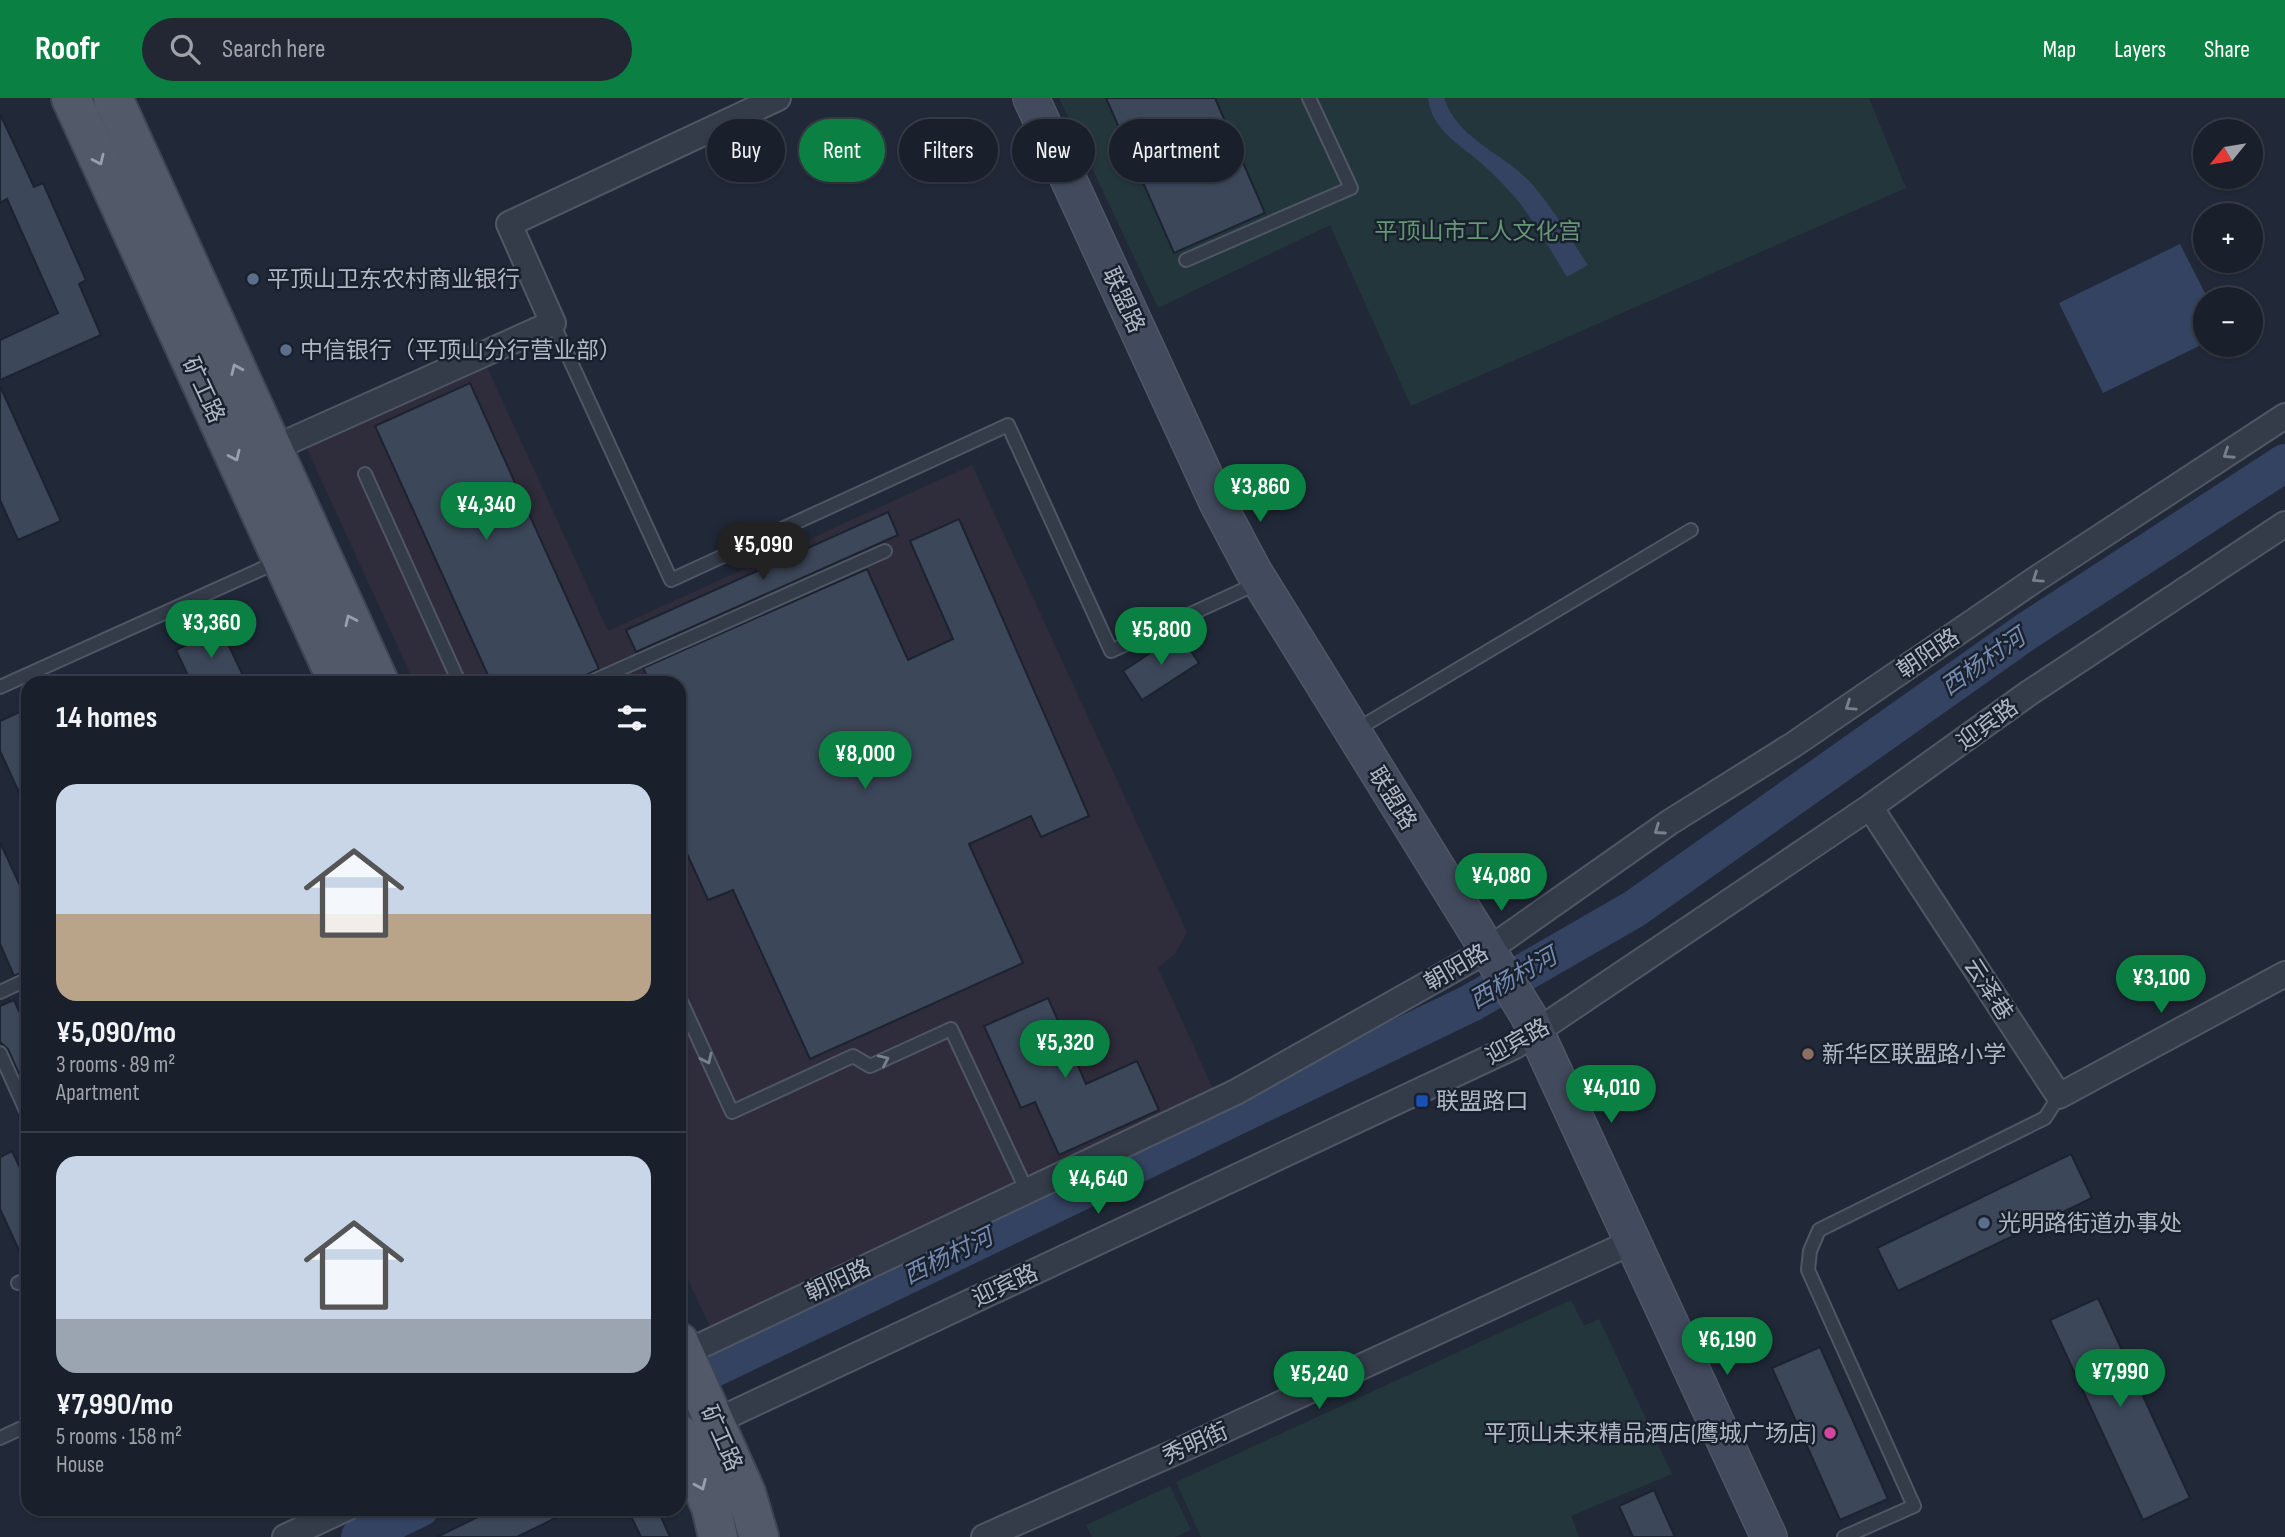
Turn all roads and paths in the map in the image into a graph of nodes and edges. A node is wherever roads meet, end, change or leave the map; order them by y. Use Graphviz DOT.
graph roads {
  1 [pos="71,98"];
  2 [pos="113,98"];
  3 [pos="778,98"];
  4 [pos="1031,98"];
  5 [pos="1309,98"];
  6 [pos="1186,260"];
  7 [pos="554,323"];
  8 [pos="2285,416"];
  9 [pos="272,449"];
  10 [pos="365,474"];
  11 [pos="2285,524"];
  12 [pos="1691,530"];
  13 [pos="885,551"];
  14 [pos="299,552"];
  15 [pos="1260,582"];
  16 [pos="24,676"];
  17 [pos="336,676"];
  18 [pos="375,676"];
  19 [pos="457,676"];
  20 [pos="604,676"];
  21 [pos="21,678"];
  22 [pos="0,687"];
  23 [pos="1353,732"];
  24 [pos="1870,807"];
  25 [pos="1491,955"];
  26 [pos="2285,974"];
  27 [pos="21,982"];
  28 [pos="0,992"];
  29 [pos="686,1012"];
  30 [pos="1533,1024"];
  31 [pos="0,1053"];
  32 [pos="2059,1096"];
  33 [pos="21,1100"];
  34 [pos="1027,1191"];
  35 [pos="1634,1241"];
  36 [pos="686,1348"];
  37 [pos="686,1361"];
  38 [pos="710,1411"];
  39 [pos="21,1428"];
  40 [pos="686,1432"];
  41 [pos="0,1438"];
  42 [pos="686,1451"];
  43 [pos="330,1516"];
  44 [pos="285,1537"];
  45 [pos="718,1537"];
  46 [pos="759,1537"];
  47 [pos="984,1537"];
  48 [pos="1769,1537"];
  49 [pos="1844,1537"];
  1 -- 14 [label="main road, 矿工路, one-way"];
  9 -- 2 [label="main road, 矿工路, one-way"];
  3 -- 7 [label="street"];
  4 -- 15 [label="street, 联盟路"];
  5 -- 6 [label="lane"];
  7 -- 9 [label="street"];
  7 -- 15 [label="lane"];
  8 -- 25 [label="street, 朝阳路, one-way"];
  9 -- 14 [label="main road, 矿工路"];
  10 -- 19 [label="lane"];
  11 -- 24 [label="street, 迎宾路"];
  12 -- 23 [label="lane"];
  13 -- 20 [label="lane"];
  14 -- 16 [label="lane"];
  14 -- 17 [label="main road, 矿工路"];
  18 -- 14 [label="main road, 矿工路, one-way"];
  15 -- 23 [label="street, 联盟路"];
  21 -- 22 [label="lane"];
  23 -- 25 [label="street, 联盟路"];
  24 -- 30 [label="street, 迎宾路"];
  24 -- 32 [label="street, 云泽巷"];
  25 -- 30 [label="street, 联盟路"];
  25 -- 34 [label="street, 朝阳路"];
  26 -- 32 [label="street"];
  27 -- 28 [label="lane"];
  29 -- 34 [label="lane, one-way"];
  30 -- 35 [label="street, 联盟路"];
  30 -- 38 [label="street, 迎宾路"];
  31 -- 33 [label="lane"];
  32 -- 49 [label="lane"];
  34 -- 36 [label="street, 朝阳路"];
  35 -- 47 [label="street, 秀明街"];
  35 -- 48 [label="street, 联盟路"];
  37 -- 38 [label="main road, 矿工路"];
  38 -- 40 [label="street, 迎宾路"];
  38 -- 46 [label="main road, 矿工路"];
  39 -- 41 [label="lane"];
  42 -- 45 [label="main road, 矿工路, one-way"];
  43 -- 44 [label="street"];
}
